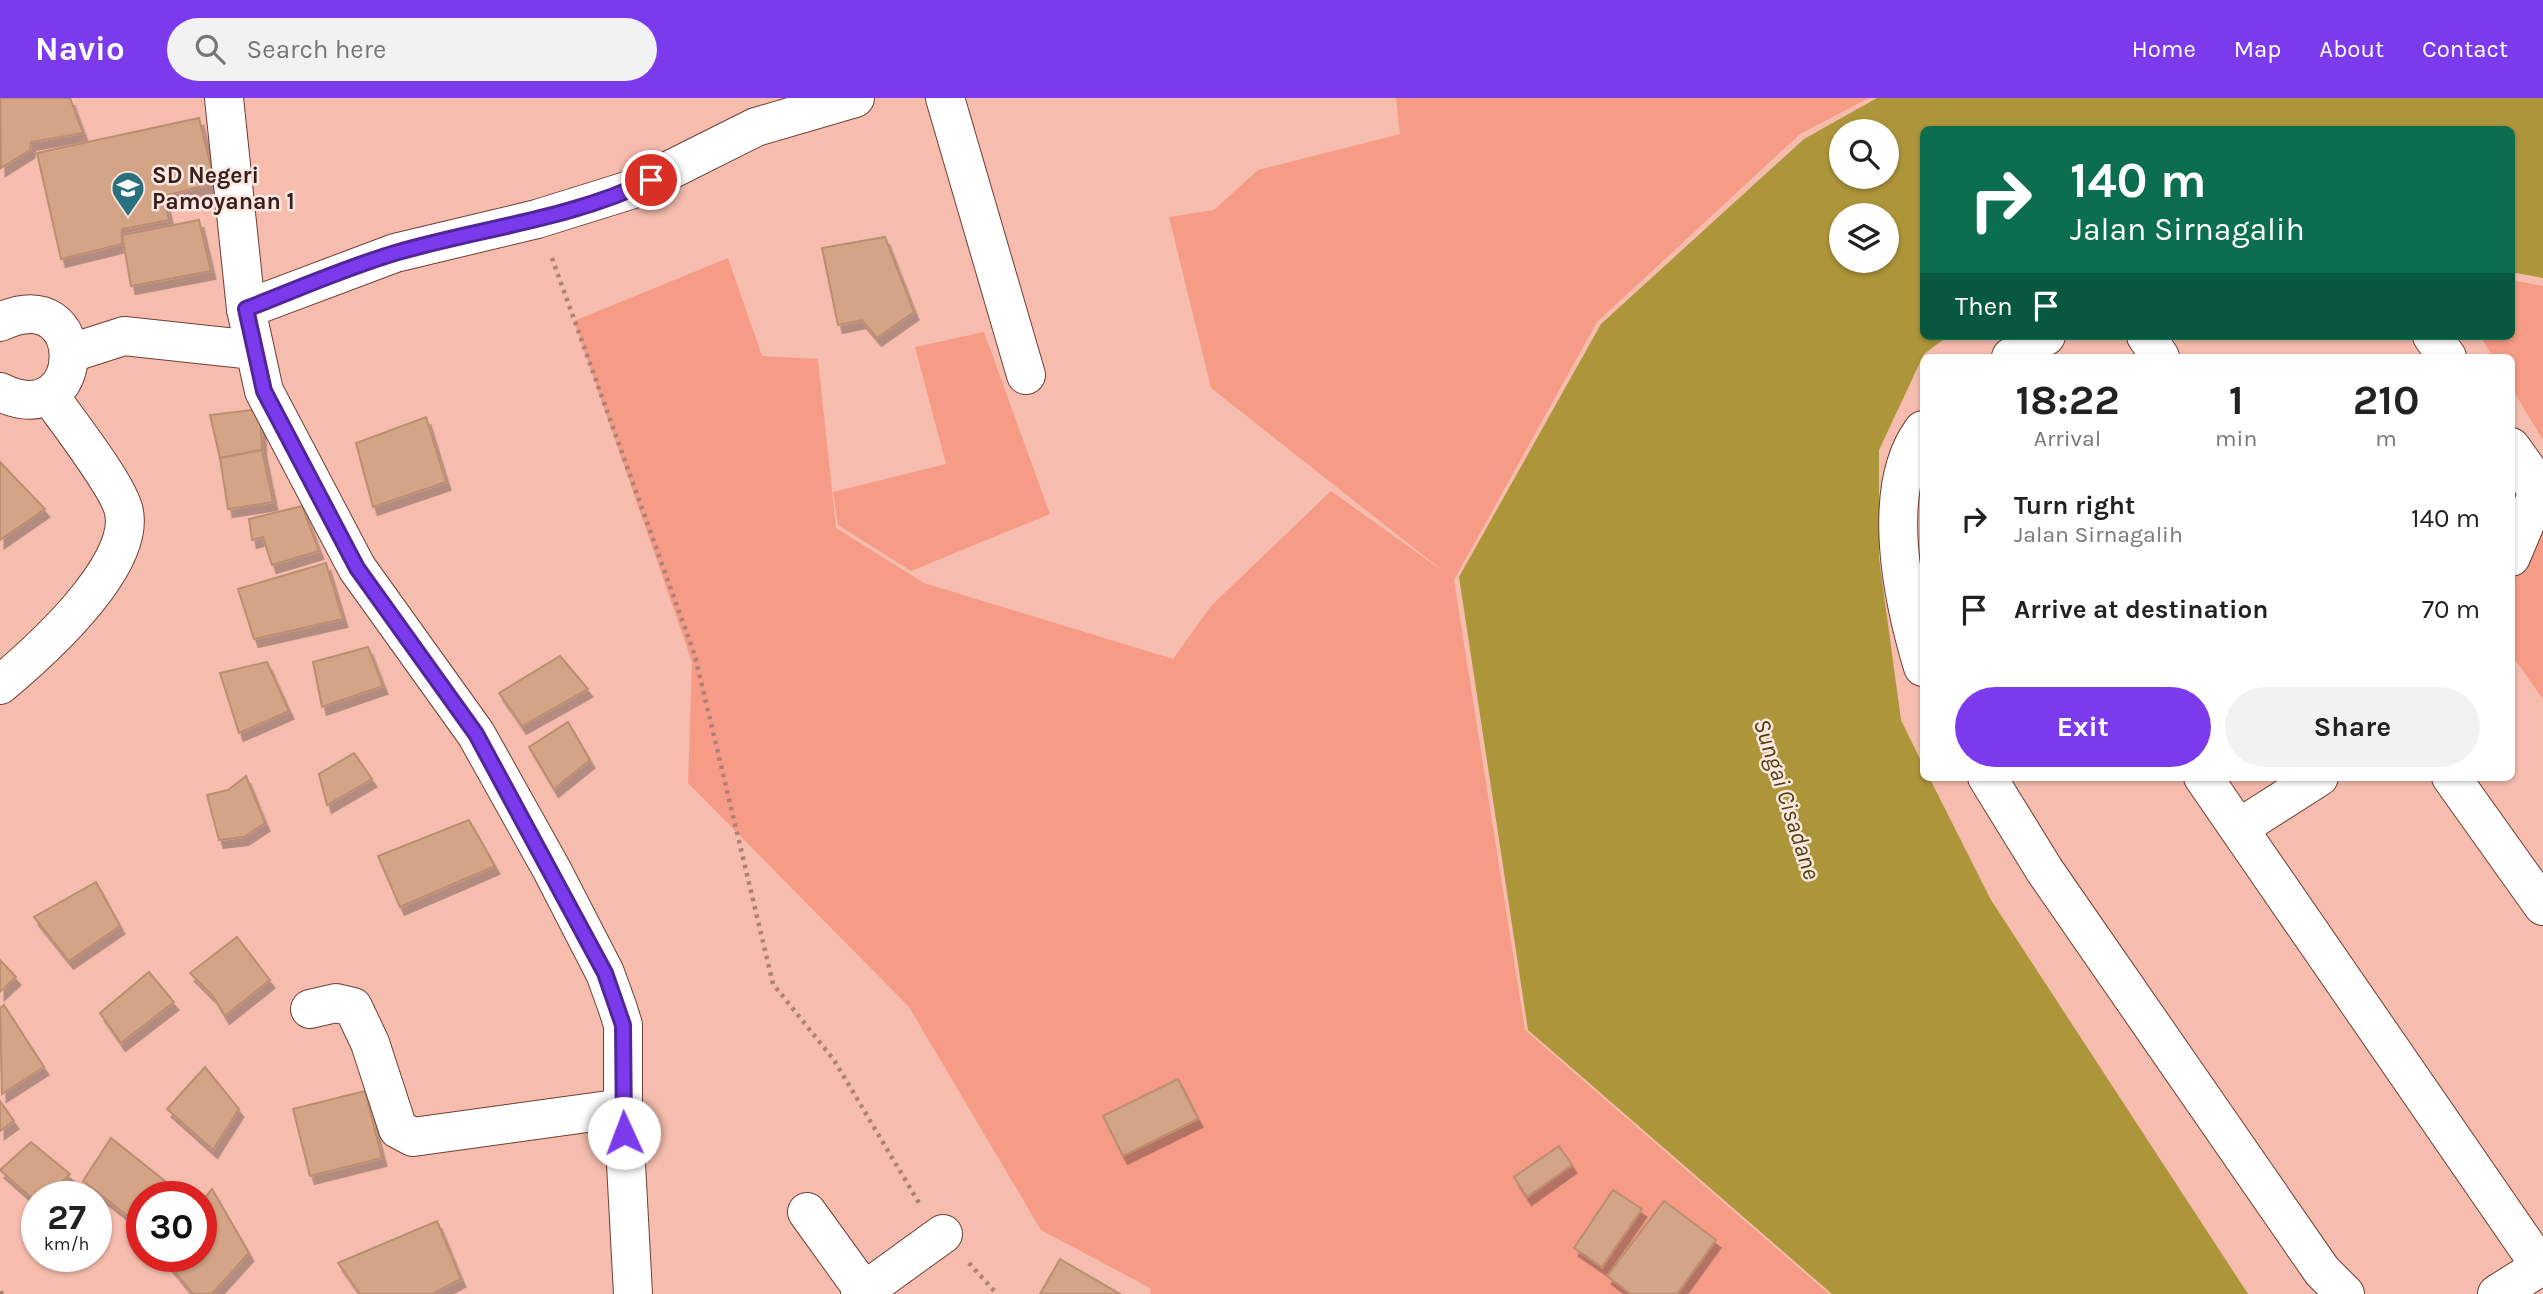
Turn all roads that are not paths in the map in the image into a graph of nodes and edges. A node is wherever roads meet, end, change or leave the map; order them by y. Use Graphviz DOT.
graph roads {
  1 [pos="224,98"];
  2 [pos="855,98"];
  3 [pos="945,98"];
  4 [pos="246,309"];
  5 [pos="0,322"];
  6 [pos="2039,340"];
  7 [pos="254,350"];
  8 [pos="71,354"];
  9 [pos="2016,354"];
  10 [pos="1026,375"];
  11 [pos="0,392"];
  12 [pos="49,394"];
  13 [pos="1920,436"];
  14 [pos="2515,453"];
  15 [pos="2515,547"];
  16 [pos="1920,654"];
  17 [pos="0,685"];
  18 [pos="1989,781"];
  19 [pos="2206,781"];
  20 [pos="2313,781"];
  21 [pos="2454,781"];
  22 [pos="2239,828"];
  23 [pos="2543,906"];
  24 [pos="310,1009"];
  25 [pos="622,1108"];
  26 [pos="807,1212"];
  27 [pos="943,1234"];
  28 [pos="2542,1266"];
  29 [pos="862,1292"];
  30 [pos="634,1294"];
  31 [pos="2345,1294"];
  32 [pos="2497,1294"];
  1 -- 4 [label="street"];
  2 -- 4 [label="street"];
  3 -- 10 [label="street"];
  4 -- 7 [label="street"];
  5 -- 8 [label="street"];
  6 -- 9 [label="street"];
  7 -- 8 [label="street"];
  7 -- 25 [label="street"];
  8 -- 12 [label="street"];
  11 -- 12 [label="street"];
  12 -- 17 [label="street"];
  13 -- 16 [label="street"];
  14 -- 15 [label="street"];
  18 -- 31 [label="street"];
  19 -- 22 [label="street"];
  20 -- 22 [label="street"];
  21 -- 23 [label="street"];
  22 -- 28 [label="street"];
  24 -- 25 [label="street"];
  25 -- 30 [label="street"];
  26 -- 29 [label="street"];
  27 -- 29 [label="street"];
  28 -- 32 [label="street"];
}
